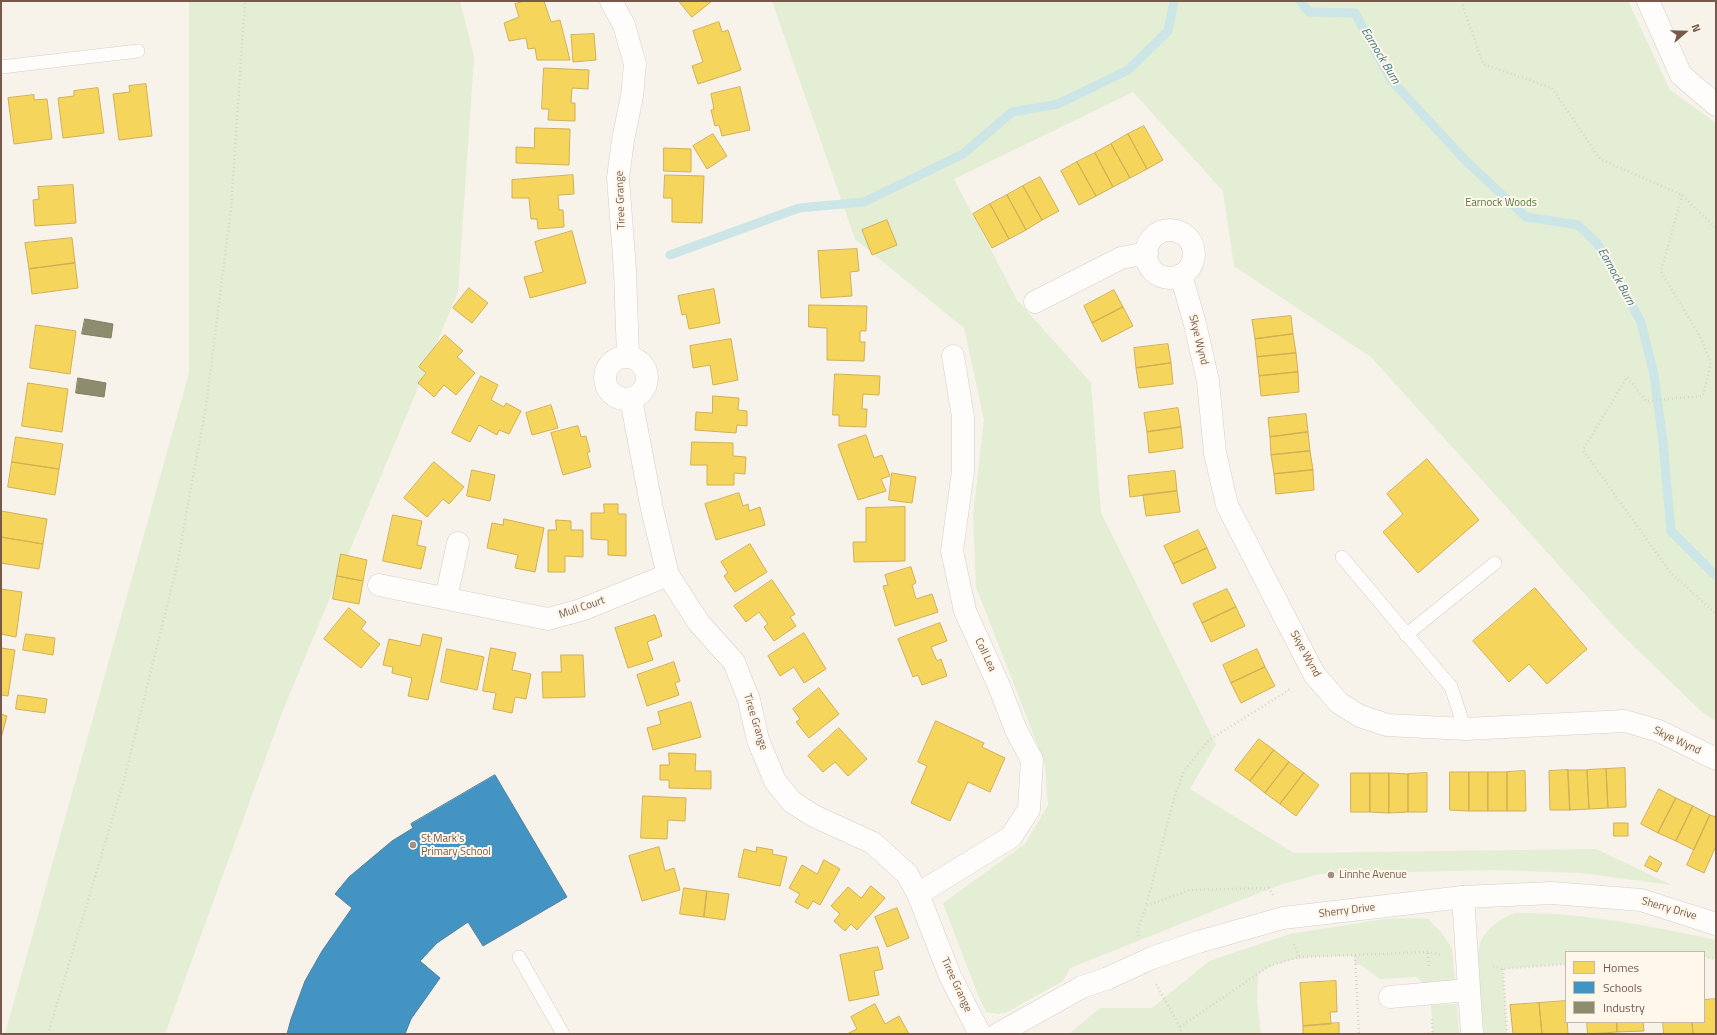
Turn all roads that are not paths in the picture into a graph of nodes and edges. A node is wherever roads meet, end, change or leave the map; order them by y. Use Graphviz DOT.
graph roads {
  1 [pos="611,1"];
  2 [pos="1648,1"];
  3 [pos="138,52"];
  4 [pos="1,67"];
  5 [pos="1716,106"];
  6 [pos="1147,253"];
  7 [pos="1181,275"];
  8 [pos="1035,302"];
  9 [pos="953,356"];
  10 [pos="628,357"];
  11 [pos="631,398"];
  12 [pos="458,543"];
  13 [pos="1342,557"];
  14 [pos="1495,563"];
  15 [pos="668,576"];
  16 [pos="379,585"];
  17 [pos="446,598"];
  18 [pos="1406,635"];
  19 [pos="1465,729"];
  20 [pos="1716,759"];
  21 [pos="918,894"];
  22 [pos="1463,897"];
  23 [pos="1716,924"];
  24 [pos="519,957"];
  25 [pos="1468,990"];
  26 [pos="1390,997"];
  27 [pos="562,1034"];
  28 [pos="980,1034"];
  29 [pos="998,1034"];
  30 [pos="1472,1034"];
  1 -- 10 [label="street, Tiree Grange"];
  2 -- 5 [label="street"];
  3 -- 4 [label="lane"];
  6 -- 7 [label="street"];
  6 -- 7 [label="street"];
  6 -- 8 [label="street"];
  7 -- 19 [label="street, Skye Wynd"];
  9 -- 21 [label="street, Coll Lea"];
  10 -- 11 [label="street"];
  10 -- 11 [label="street"];
  11 -- 15 [label="street, Tiree Grange"];
  12 -- 17 [label="street"];
  13 -- 18 [label="lane"];
  14 -- 18 [label="lane"];
  15 -- 17 [label="street, Mull Court"];
  15 -- 21 [label="street, Tiree Grange"];
  16 -- 17 [label="street, Mull Court"];
  18 -- 19 [label="lane"];
  19 -- 20 [label="street, Skye Wynd"];
  21 -- 28 [label="street, Tiree Grange"];
  22 -- 23 [label="street, Sherry Drive"];
  22 -- 25 [label="street"];
  22 -- 29 [label="street, Sherry Drive, bridge"];
  24 -- 27 [label="lane"];
  25 -- 26 [label="street"];
  25 -- 30 [label="street"];
}
